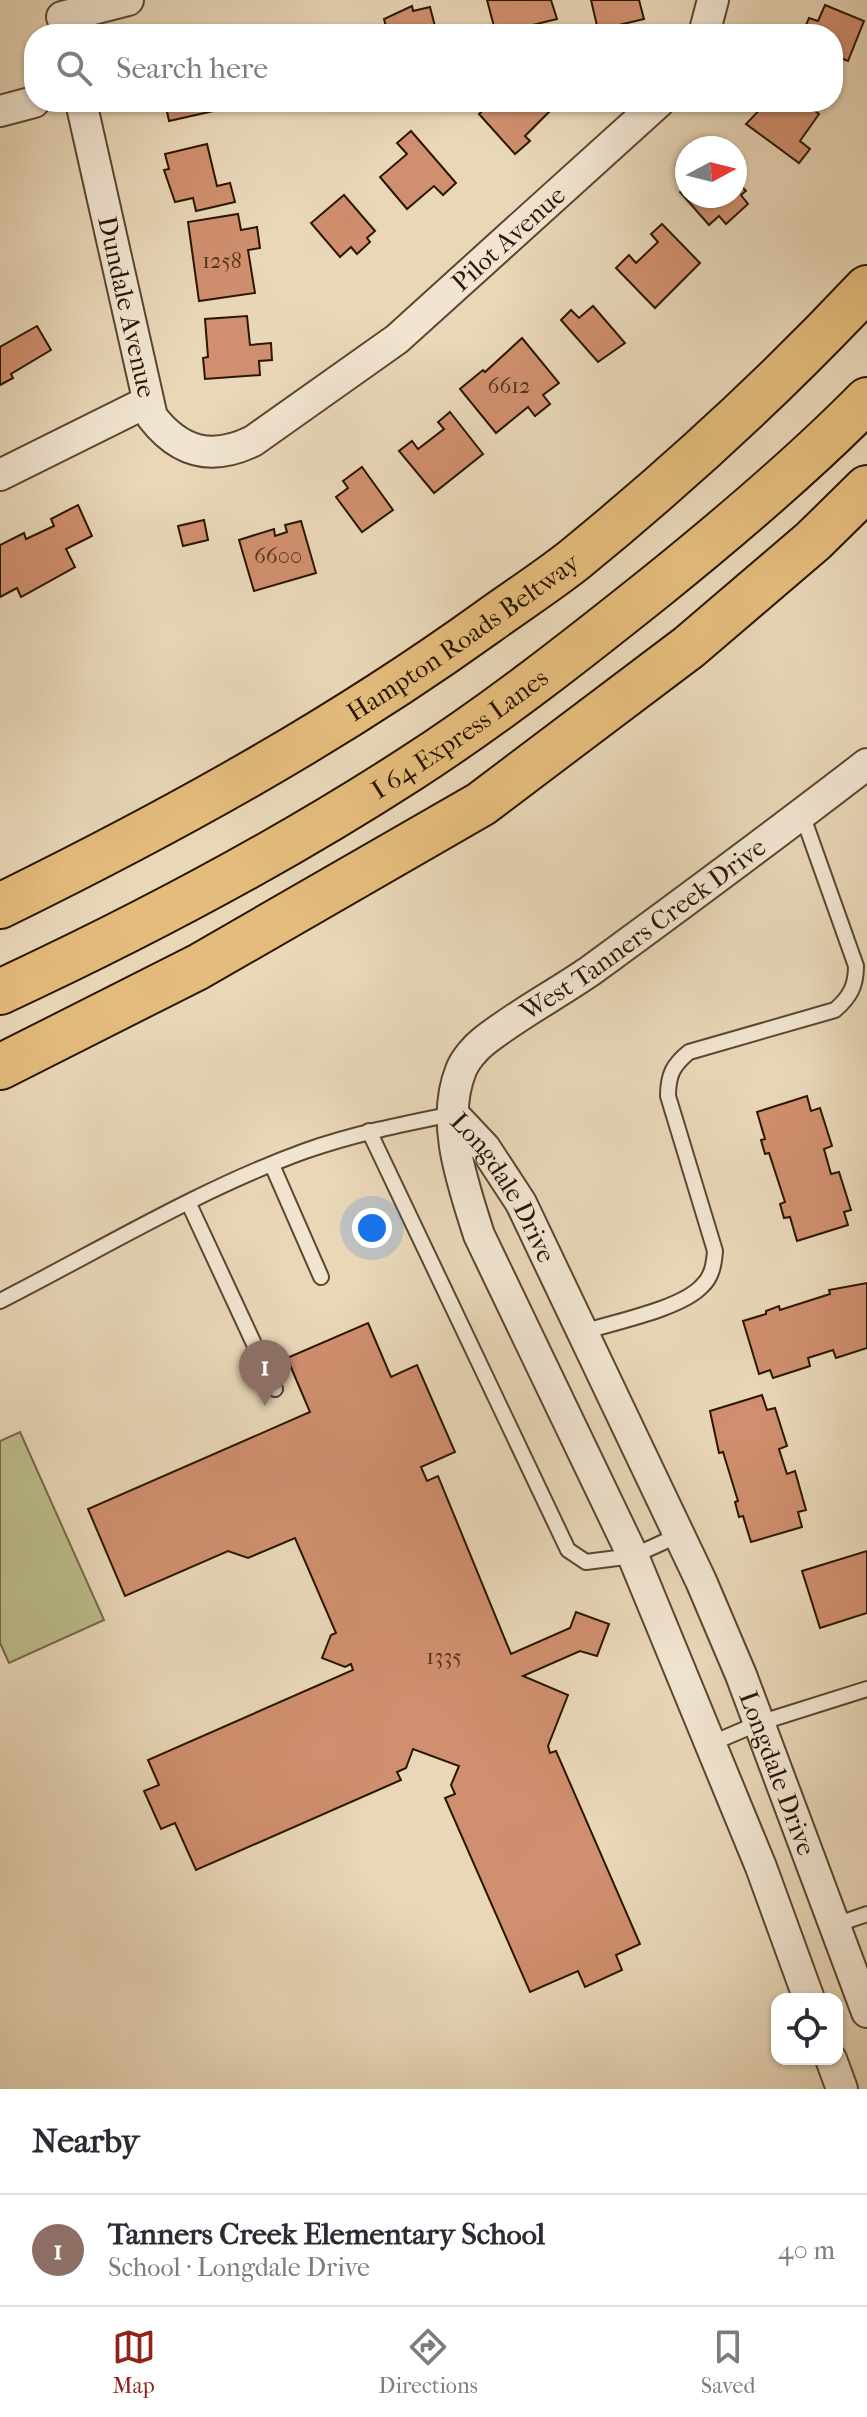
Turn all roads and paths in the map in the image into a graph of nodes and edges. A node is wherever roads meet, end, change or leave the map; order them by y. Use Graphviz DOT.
graph roads {
  1 [pos="128,0"];
  2 [pos="713,0"];
  3 [pos="62,17"];
  4 [pos="707,24"];
  5 [pos="24,105"];
  6 [pos="0,111"];
  7 [pos="83,112"];
  8 [pos="648,112"];
  9 [pos="867,288"];
  10 [pos="354,370"];
  11 [pos="867,400"];
  12 [pos="147,402"];
  13 [pos="0,475"];
  14 [pos="867,488"];
  15 [pos="867,764"];
  16 [pos="802,814"];
  17 [pos="0,906"];
  18 [pos="0,992"];
  19 [pos="0,1067"];
  20 [pos="453,1114"];
  21 [pos="369,1131"];
  22 [pos="272,1165"];
  23 [pos="189,1204"];
  24 [pos="321,1277"];
  25 [pos="0,1301"];
  26 [pos="583,1332"];
  27 [pos="275,1389"];
  28 [pos="679,1535"];
  29 [pos="633,1556"];
  30 [pos="867,1689"];
  31 [pos="759,1723"];
  32 [pos="710,1744"];
  33 [pos="867,1914"];
  34 [pos="835,1925"];
  35 [pos="807,1993"];
  36 [pos="867,2012"];
  37 [pos="833,2065"];
  38 [pos="842,2089"];
  1 -- 3 [label="street"];
  2 -- 4 [label="street"];
  5 -- 6 [label="street"];
  7 -- 12 [label="street, Dundale Avenue"];
  8 -- 10 [label="street, Pilot Avenue"];
  9 -- 17 [label="highway, Hampton Roads Beltway"];
  10 -- 12 [label="street, Dundale Avenue"];
  11 -- 18 [label="highway, I 64 Express Lanes"];
  12 -- 13 [label="street"];
  14 -- 19 [label="highway"];
  15 -- 16 [label="street, West Tanners Creek Drive"];
  16 -- 20 [label="street, West Tanners Creek Drive"];
  16 -- 26 [label="lane"];
  20 -- 21 [label="lane"];
  20 -- 26 [label="street, Longdale Drive"];
  20 -- 29 [label="street, Longdale Drive"];
  21 -- 22 [label="lane"];
  21 -- 29 [label="lane"];
  22 -- 23 [label="lane"];
  22 -- 24 [label="lane"];
  23 -- 25 [label="lane"];
  23 -- 27 [label="lane"];
  26 -- 28 [label="street, Longdale Drive"];
  28 -- 29 [label="lane"];
  28 -- 31 [label="street, Longdale Drive"];
  29 -- 32 [label="street, Longdale Drive"];
  30 -- 31 [label="lane"];
  31 -- 32 [label="lane"];
  31 -- 34 [label="street, Longdale Drive"];
  32 -- 35 [label="street, Longdale Drive"];
  33 -- 34 [label="lane"];
  34 -- 36 [label="street, Longdale Drive"];
  37 -- 38 [label="street"];
}
